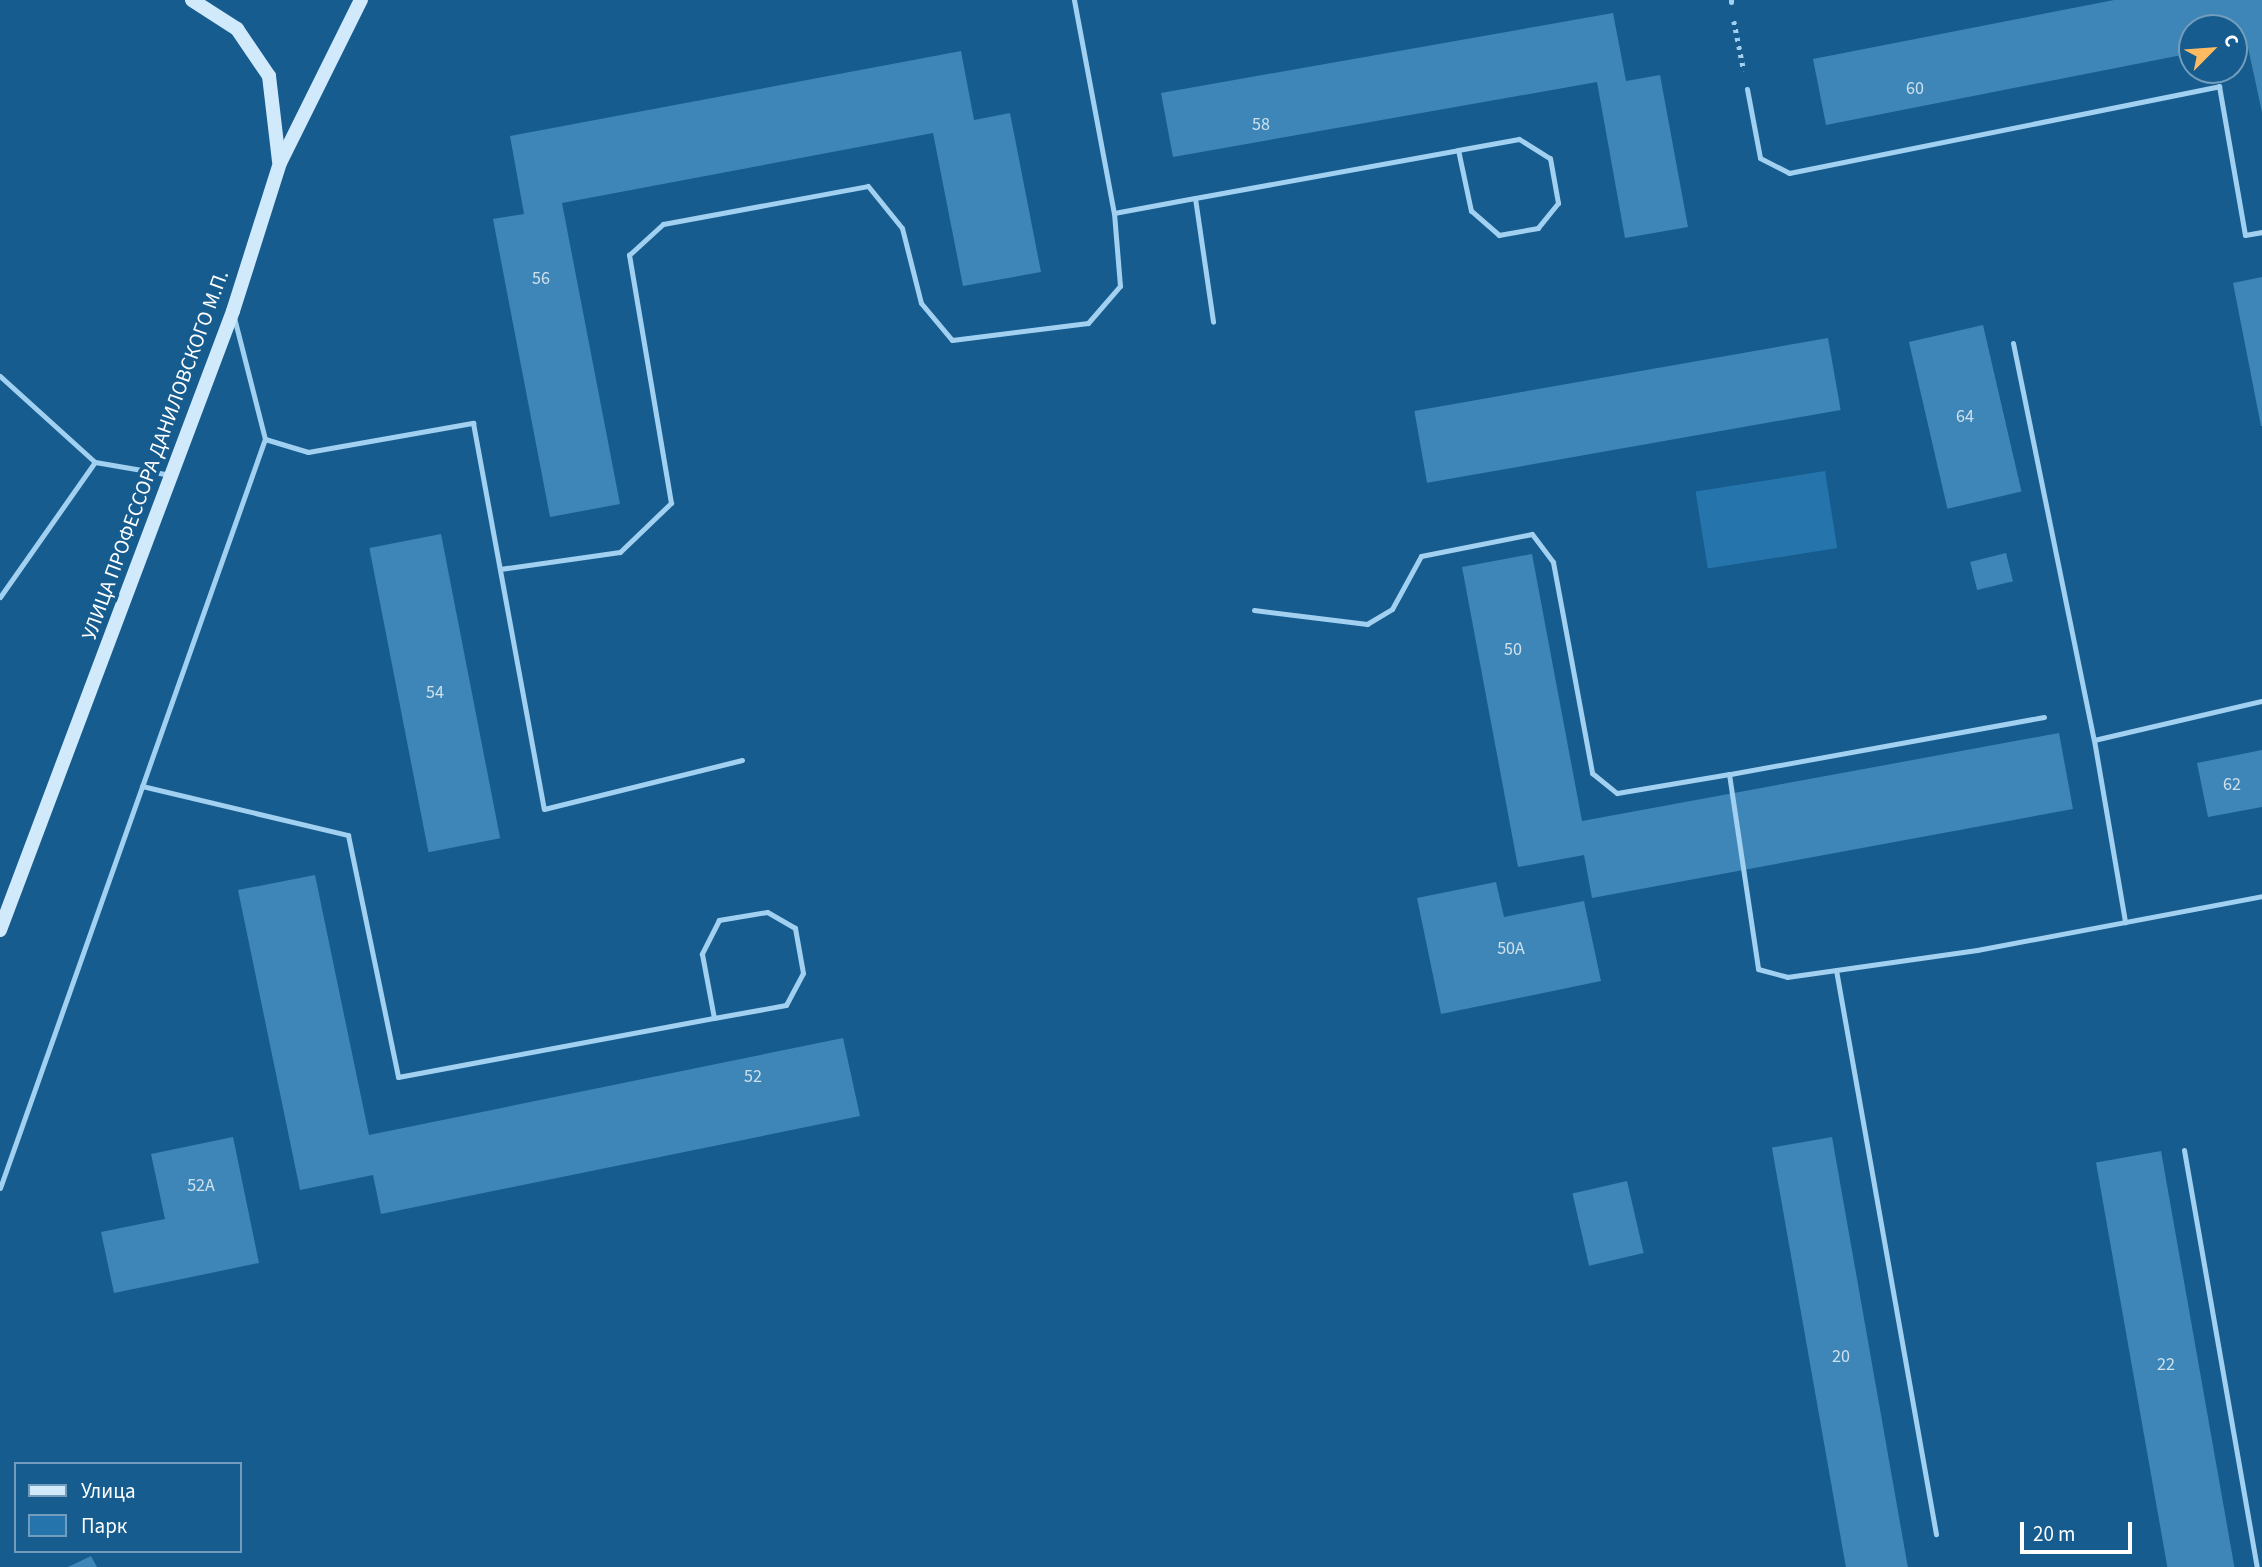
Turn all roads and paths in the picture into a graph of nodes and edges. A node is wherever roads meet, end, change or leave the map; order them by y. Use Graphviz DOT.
graph roads {
  1 [pos="192,0"];
  2 [pos="361,0"];
  3 [pos="1074,0"];
  4 [pos="1731,1"];
  5 [pos="1747,89"];
  6 [pos="1458,150"];
  7 [pos="279,163"];
  8 [pos="1195,198"];
  9 [pos="1114,213"];
  10 [pos="2262,232"];
  11 [pos="233,311"];
  12 [pos="1213,322"];
  13 [pos="2013,343"];
  14 [pos="0,376"];
  15 [pos="265,439"];
  16 [pos="95,462"];
  17 [pos="172,475"];
  18 [pos="500,569"];
  19 [pos="0,596"];
  20 [pos="1255,610"];
  21 [pos="2262,701"];
  22 [pos="2043,717"];
  23 [pos="2094,740"];
  24 [pos="741,760"];
  25 [pos="1729,775"];
  26 [pos="142,786"];
  27 [pos="2262,896"];
  28 [pos="2124,922"];
  29 [pos="0,930"];
  30 [pos="1836,970"];
  31 [pos="714,1018"];
  32 [pos="2184,1150"];
  33 [pos="0,1188"];
  34 [pos="1936,1534"];
  35 [pos="2257,1567"];
  1 -- 7 [label="main road"];
  2 -- 7 [label="main road, УЛИЦА ПРОФЕССОРА ДАНИЛОВСКОГО М.П."];
  3 -- 9 [label="lane"];
  4 -- 5 [label="path"];
  5 -- 10 [label="lane"];
  6 -- 6 [label="lane"];
  6 -- 8 [label="lane"];
  7 -- 11 [label="main road, УЛИЦА ПРОФЕССОРА ДАНИЛОВСКОГО М.П."];
  8 -- 9 [label="lane"];
  8 -- 12 [label="lane"];
  9 -- 18 [label="lane"];
  11 -- 15 [label="lane"];
  11 -- 17 [label="main road, УЛИЦА ПРОФЕССОРА ДАНИЛОВСКОГО М.П."];
  13 -- 23 [label="lane"];
  14 -- 16 [label="lane"];
  15 -- 18 [label="lane"];
  15 -- 26 [label="lane"];
  16 -- 17 [label="lane"];
  16 -- 19 [label="lane"];
  17 -- 29 [label="main road, УЛИЦА ПРОФЕССОРА ДАНИЛОВСКОГО М.П."];
  18 -- 24 [label="lane"];
  20 -- 25 [label="lane"];
  21 -- 23 [label="lane"];
  22 -- 25 [label="lane"];
  23 -- 28 [label="lane"];
  25 -- 30 [label="lane"];
  26 -- 31 [label="lane"];
  26 -- 33 [label="lane"];
  27 -- 28 [label="lane"];
  28 -- 30 [label="lane"];
  30 -- 34 [label="lane"];
  31 -- 31 [label="lane"];
  32 -- 35 [label="lane"];
}
